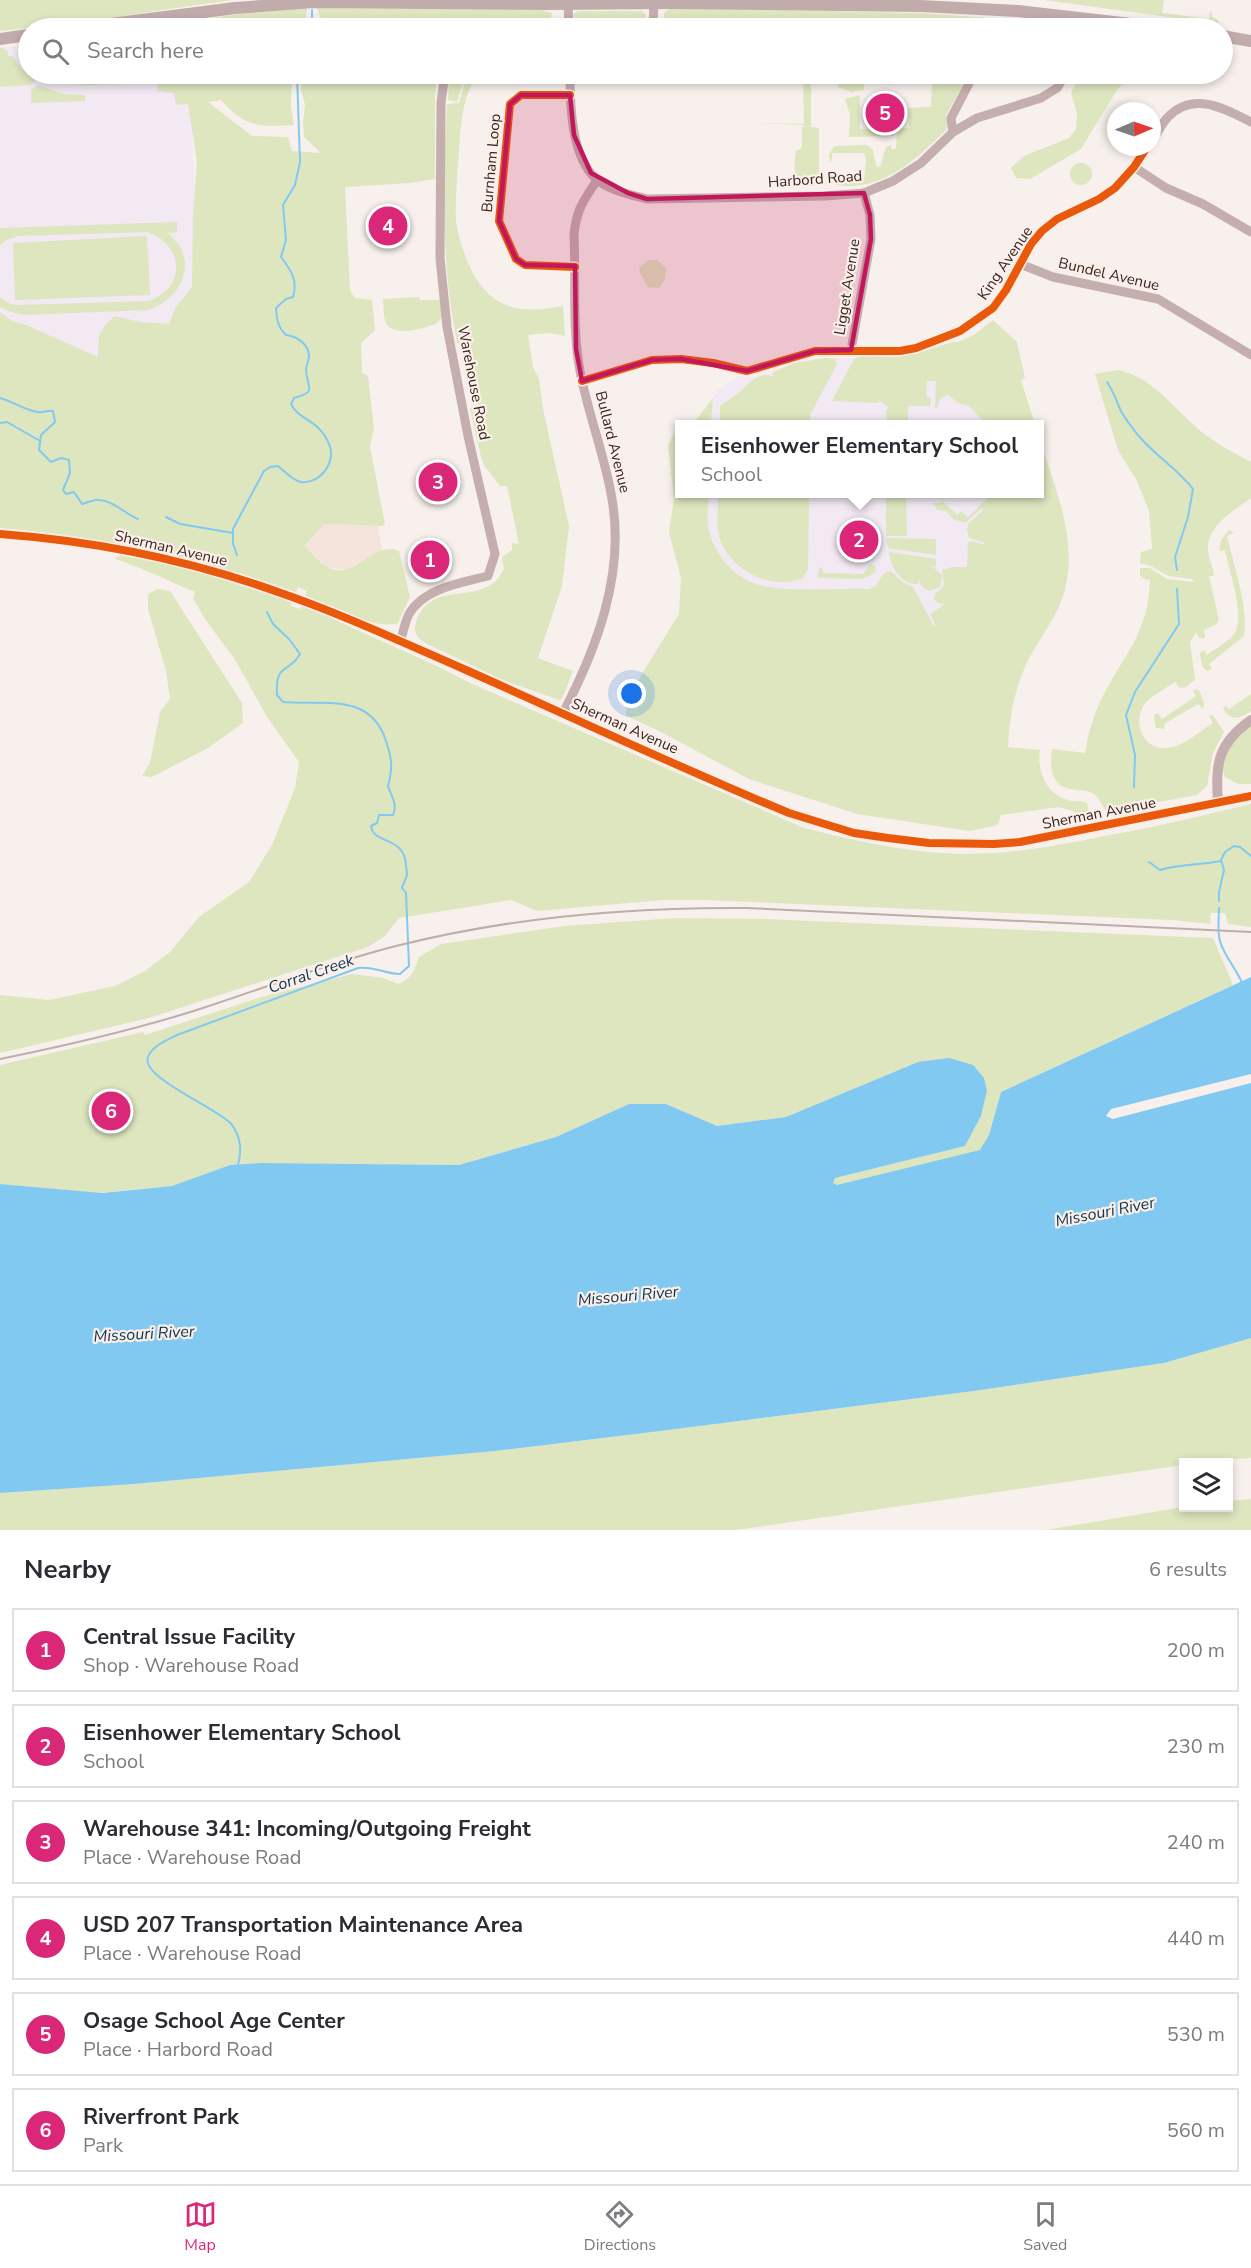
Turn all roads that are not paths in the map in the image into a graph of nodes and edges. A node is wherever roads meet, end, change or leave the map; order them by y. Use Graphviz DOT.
graph roads {
  1 [pos="654,1"];
  2 [pos="568,4"];
  3 [pos="1018,5"];
  4 [pos="158,18"];
  5 [pos="569,18"];
  6 [pos="653,18"];
  7 [pos="1060,18"];
  8 [pos="18,36"];
  9 [pos="1233,38"];
  10 [pos="0,39"];
  11 [pos="1251,41"];
  12 [pos="444,84"];
  13 [pos="570,84"];
  14 [pos="969,84"];
  15 [pos="1060,84"];
  16 [pos="570,95"];
  17 [pos="1251,122"];
  18 [pos="1161,126"];
  19 [pos="953,132"];
  20 [pos="1141,156"];
  21 [pos="1134,167"];
  22 [pos="597,180"];
  23 [pos="864,193"];
  24 [pos="1251,232"];
  25 [pos="1020,264"];
  26 [pos="575,267"];
  27 [pos="851,350"];
  28 [pos="1251,355"];
  29 [pos="582,381"];
  30 [pos="0,534"];
  31 [pos="400,642"];
  32 [pos="563,713"];
  33 [pos="1251,720"];
  34 [pos="1251,796"];
  35 [pos="1218,802"];
  1 -- 2 [label="main road"];
  1 -- 3 [label="main road"];
  1 -- 6 [label="street"];
  2 -- 4 [label="main road"];
  2 -- 5 [label="street"];
  3 -- 7 [label="main road"];
  8 -- 10 [label="main road"];
  9 -- 11 [label="main road"];
  12 -- 31 [label="street, Warehouse Road"];
  13 -- 16 [label="street"];
  14 -- 19 [label="street"];
  15 -- 19 [label="street, Harbord Road"];
  16 -- 22 [label="street"];
  16 -- 26 [label="street, Burnham Loop"];
  17 -- 18 [label="street"];
  19 -- 23 [label="street, Harbord Road"];
  20 -- 21 [label="street, King Avenue"];
  21 -- 24 [label="street"];
  21 -- 25 [label="street, King Avenue"];
  22 -- 23 [label="street, Harbord Road"];
  22 -- 26 [label="street, Bullard Avenue"];
  23 -- 27 [label="street, Ligget Avenue"];
  25 -- 27 [label="street, King Avenue"];
  25 -- 28 [label="street, Bundel Avenue"];
  26 -- 29 [label="street, Bullard Avenue"];
  27 -- 29 [label="street, King Avenue"];
  29 -- 32 [label="street, Bullard Avenue"];
  30 -- 31 [label="street, Sherman Avenue"];
  31 -- 32 [label="street, Sherman Avenue"];
  32 -- 35 [label="street, Sherman Avenue"];
  33 -- 35 [label="street"];
  34 -- 35 [label="street, Sherman Avenue"];
}
